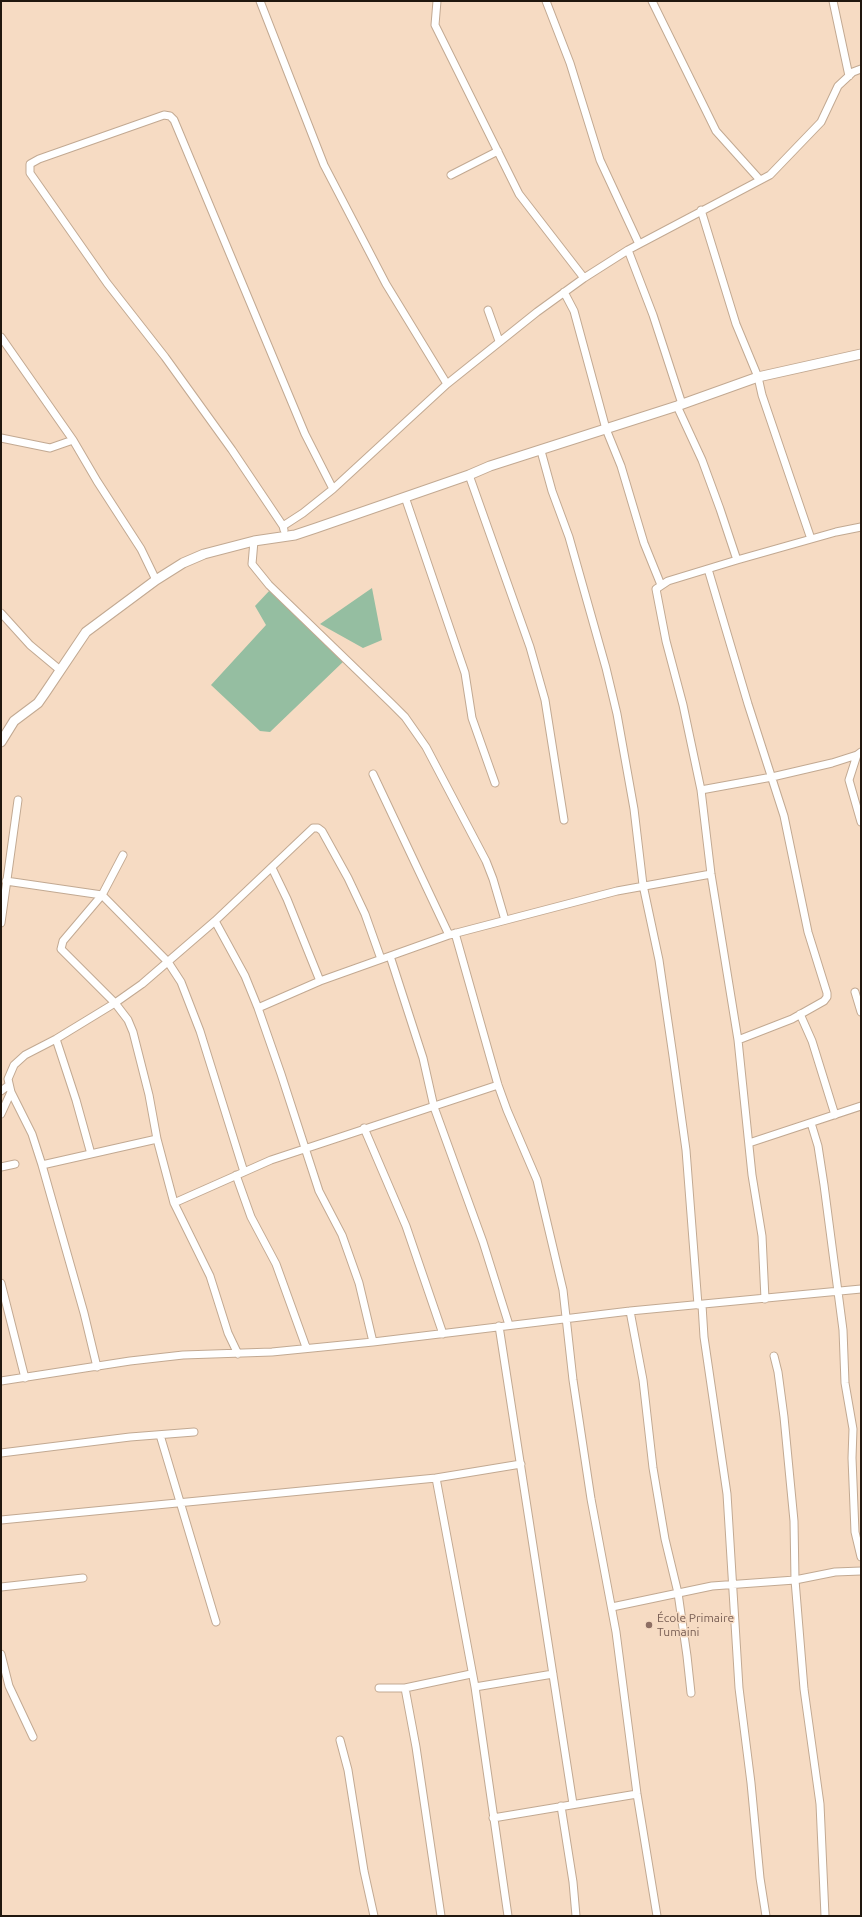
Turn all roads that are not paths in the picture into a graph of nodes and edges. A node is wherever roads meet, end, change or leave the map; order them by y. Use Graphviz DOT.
graph roads {
  1 [pos="260,1"];
  2 [pos="437,1"];
  3 [pos="546,1"];
  4 [pos="652,1"];
  5 [pos="834,1"];
  6 [pos="861,69"];
  7 [pos="849,76"];
  8 [pos="498,151"];
  9 [pos="451,175"];
  10 [pos="760,180"];
  11 [pos="701,210"];
  12 [pos="638,244"];
  13 [pos="628,250"];
  14 [pos="584,278"];
  15 [pos="564,292"];
  16 [pos="488,310"];
  17 [pos="1,337"];
  18 [pos="499,341"];
  19 [pos="861,354"];
  20 [pos="758,377"];
  21 [pos="448,384"];
  22 [pos="679,405"];
  23 [pos="606,429"];
  24 [pos="1,438"];
  25 [pos="73,440"];
  26 [pos="541,450"];
  27 [pos="469,475"];
  28 [pos="333,490"];
  29 [pos="405,497"];
  30 [pos="283,526"];
  31 [pos="861,527"];
  32 [pos="284,536"];
  33 [pos="811,539"];
  34 [pos="254,541"];
  35 [pos="736,560"];
  36 [pos="708,569"];
  37 [pos="156,580"];
  38 [pos="661,585"];
  39 [pos="1,613"];
  40 [pos="60,670"];
  41 [pos="1,742"];
  42 [pos="859,753"];
  43 [pos="373,774"];
  44 [pos="772,777"];
  45 [pos="495,783"];
  46 [pos="701,790"];
  47 [pos="18,800"];
  48 [pos="564,820"];
  49 [pos="861,822"];
  50 [pos="123,855"];
  51 [pos="272,868"];
  52 [pos="711,874"];
  53 [pos="6,881"];
  54 [pos="643,885"];
  55 [pos="102,895"];
  56 [pos="505,920"];
  57 [pos="215,921"];
  58 [pos="1,923"];
  59 [pos="452,934"];
  60 [pos="390,956"];
  61 [pos="382,959"];
  62 [pos="168,962"];
  63 [pos="320,981"];
  64 [pos="855,992"];
  65 [pos="115,1003"];
  66 [pos="258,1008"];
  67 [pos="861,1012"];
  68 [pos="800,1014"];
  69 [pos="56,1039"];
  70 [pos="738,1040"];
  71 [pos="498,1085"];
  72 [pos="10,1088"];
  73 [pos="1,1091"];
  74 [pos="861,1106"];
  75 [pos="434,1107"];
  76 [pos="1,1114"];
  77 [pos="835,1115"];
  78 [pos="811,1124"];
  79 [pos="364,1128"];
  80 [pos="157,1139"];
  81 [pos="749,1143"];
  82 [pos="305,1148"];
  83 [pos="91,1154"];
  84 [pos="15,1164"];
  85 [pos="42,1165"];
  86 [pos="1,1167"];
  87 [pos="244,1172"];
  88 [pos="236,1175"];
  89 [pos="174,1203"];
  90 [pos="1,1283"];
  91 [pos="861,1289"];
  92 [pos="837,1292"];
  93 [pos="765,1299"];
  94 [pos="700,1305"];
  95 [pos="630,1311"];
  96 [pos="566,1319"];
  97 [pos="509,1325"];
  98 [pos="498,1326"];
  99 [pos="444,1334"];
  100 [pos="373,1342"];
  101 [pos="306,1347"];
  102 [pos="238,1354"];
  103 [pos="774,1356"];
  104 [pos="97,1367"];
  105 [pos="25,1378"];
  106 [pos="1,1381"];
  107 [pos="194,1432"];
  108 [pos="160,1435"];
  109 [pos="1,1453"];
  110 [pos="520,1464"];
  111 [pos="436,1478"];
  112 [pos="180,1502"];
  113 [pos="1,1520"];
  114 [pos="861,1557"];
  115 [pos="861,1571"];
  116 [pos="83,1578"];
  117 [pos="795,1580"];
  118 [pos="731,1584"];
  119 [pos="1,1587"];
  120 [pos="678,1593"];
  121 [pos="612,1607"];
  122 [pos="216,1622"];
  123 [pos="1,1654"];
  124 [pos="471,1674"];
  125 [pos="553,1674"];
  126 [pos="379,1688"];
  127 [pos="405,1688"];
  128 [pos="475,1688"];
  129 [pos="690,1693"];
  130 [pos="33,1737"];
  131 [pos="340,1740"];
  132 [pos="637,1794"];
  133 [pos="573,1804"];
  134 [pos="561,1806"];
  135 [pos="493,1818"];
  136 [pos="374,1916"];
  137 [pos="441,1916"];
  138 [pos="508,1916"];
  139 [pos="576,1916"];
  140 [pos="657,1916"];
  141 [pos="766,1916"];
  142 [pos="825,1916"];
  1 -- 21 [label="street"];
  2 -- 8 [label="street"];
  3 -- 12 [label="street"];
  4 -- 10 [label="street"];
  5 -- 7 [label="street"];
  6 -- 7 [label="street"];
  7 -- 10 [label="street"];
  8 -- 9 [label="street"];
  8 -- 14 [label="street"];
  10 -- 11 [label="street"];
  11 -- 12 [label="street"];
  11 -- 20 [label="street"];
  12 -- 13 [label="street"];
  13 -- 14 [label="street"];
  13 -- 22 [label="street"];
  14 -- 15 [label="street"];
  15 -- 18 [label="street"];
  15 -- 23 [label="street"];
  16 -- 18 [label="street"];
  17 -- 25 [label="street"];
  18 -- 21 [label="street"];
  19 -- 20 [label="street"];
  20 -- 22 [label="street"];
  20 -- 33 [label="street"];
  21 -- 28 [label="street"];
  22 -- 23 [label="street"];
  22 -- 35 [label="street"];
  23 -- 26 [label="street"];
  23 -- 38 [label="street"];
  24 -- 25 [label="street"];
  25 -- 37 [label="street"];
  26 -- 27 [label="street"];
  26 -- 54 [label="street"];
  27 -- 29 [label="street"];
  27 -- 48 [label="street"];
  28 -- 30 [label="street"];
  28 -- 30 [label="street"];
  29 -- 32 [label="street"];
  29 -- 45 [label="street"];
  30 -- 32 [label="street"];
  31 -- 33 [label="street"];
  32 -- 34 [label="street"];
  33 -- 35 [label="street"];
  34 -- 37 [label="street"];
  34 -- 56 [label="street"];
  35 -- 36 [label="street"];
  36 -- 38 [label="street"];
  36 -- 44 [label="street"];
  37 -- 40 [label="street"];
  38 -- 46 [label="street"];
  39 -- 40 [label="street"];
  40 -- 41 [label="street"];
  42 -- 44 [label="street"];
  42 -- 49 [label="street"];
  43 -- 59 [label="street"];
  44 -- 46 [label="street"];
  44 -- 68 [label="street"];
  46 -- 52 [label="street"];
  47 -- 53 [label="street"];
  50 -- 55 [label="street"];
  51 -- 57 [label="street"];
  51 -- 61 [label="street"];
  51 -- 63 [label="street"];
  52 -- 54 [label="street"];
  52 -- 70 [label="street"];
  53 -- 55 [label="street"];
  53 -- 58 [label="street"];
  54 -- 56 [label="street"];
  54 -- 94 [label="street"];
  55 -- 62 [label="street"];
  55 -- 65 [label="street"];
  56 -- 59 [label="street"];
  57 -- 62 [label="street"];
  57 -- 66 [label="street"];
  59 -- 60 [label="street"];
  59 -- 71 [label="street"];
  60 -- 61 [label="street"];
  60 -- 75 [label="street"];
  61 -- 63 [label="street"];
  62 -- 65 [label="street"];
  62 -- 87 [label="street"];
  63 -- 66 [label="street"];
  64 -- 67 [label="street"];
  65 -- 69 [label="street"];
  65 -- 80 [label="street"];
  66 -- 82 [label="street"];
  68 -- 70 [label="street"];
  68 -- 77 [label="street"];
  69 -- 72 [label="street"];
  69 -- 83 [label="street"];
  70 -- 81 [label="street"];
  71 -- 75 [label="street"];
  71 -- 96 [label="street"];
  72 -- 73 [label="street"];
  72 -- 76 [label="street"];
  72 -- 85 [label="street"];
  74 -- 77 [label="street"];
  75 -- 79 [label="street"];
  75 -- 97 [label="street"];
  77 -- 78 [label="street"];
  78 -- 81 [label="street"];
  78 -- 92 [label="street"];
  79 -- 82 [label="street"];
  79 -- 99 [label="street"];
  80 -- 83 [label="street"];
  80 -- 89 [label="street"];
  81 -- 93 [label="street"];
  82 -- 87 [label="street"];
  82 -- 100 [label="street"];
  83 -- 85 [label="street"];
  84 -- 86 [label="street"];
  85 -- 104 [label="street"];
  87 -- 88 [label="street"];
  88 -- 89 [label="street"];
  88 -- 101 [label="street"];
  89 -- 102 [label="street"];
  90 -- 105 [label="street"];
  91 -- 92 [label="street"];
  92 -- 93 [label="street"];
  92 -- 114 [label="street"];
  93 -- 94 [label="street"];
  94 -- 95 [label="street"];
  94 -- 118 [label="street"];
  95 -- 96 [label="street"];
  95 -- 120 [label="street"];
  96 -- 97 [label="street"];
  96 -- 121 [label="street"];
  97 -- 98 [label="street"];
  98 -- 99 [label="street"];
  98 -- 110 [label="street"];
  99 -- 100 [label="street"];
  100 -- 101 [label="street"];
  101 -- 102 [label="street"];
  102 -- 104 [label="street"];
  103 -- 117 [label="street"];
  104 -- 105 [label="street"];
  105 -- 106 [label="street"];
  107 -- 108 [label="street"];
  108 -- 109 [label="street"];
  108 -- 112 [label="street"];
  110 -- 111 [label="street"];
  110 -- 125 [label="street"];
  111 -- 112 [label="street"];
  111 -- 124 [label="street"];
  112 -- 113 [label="street"];
  112 -- 122 [label="street"];
  115 -- 117 [label="street"];
  116 -- 119 [label="street"];
  117 -- 118 [label="street"];
  117 -- 142 [label="street"];
  118 -- 120 [label="street"];
  118 -- 141 [label="street"];
  120 -- 121 [label="street"];
  120 -- 129 [label="street"];
  121 -- 132 [label="street"];
  123 -- 130 [label="street"];
  124 -- 127 [label="street"];
  124 -- 128 [label="street"];
  125 -- 128 [label="street"];
  125 -- 133 [label="street"];
  126 -- 127 [label="street"];
  127 -- 137 [label="street"];
  128 -- 135 [label="street"];
  131 -- 136 [label="street"];
  132 -- 133 [label="street"];
  132 -- 140 [label="street"];
  133 -- 134 [label="street"];
  134 -- 135 [label="street"];
  134 -- 139 [label="street"];
  135 -- 138 [label="street"];
}
